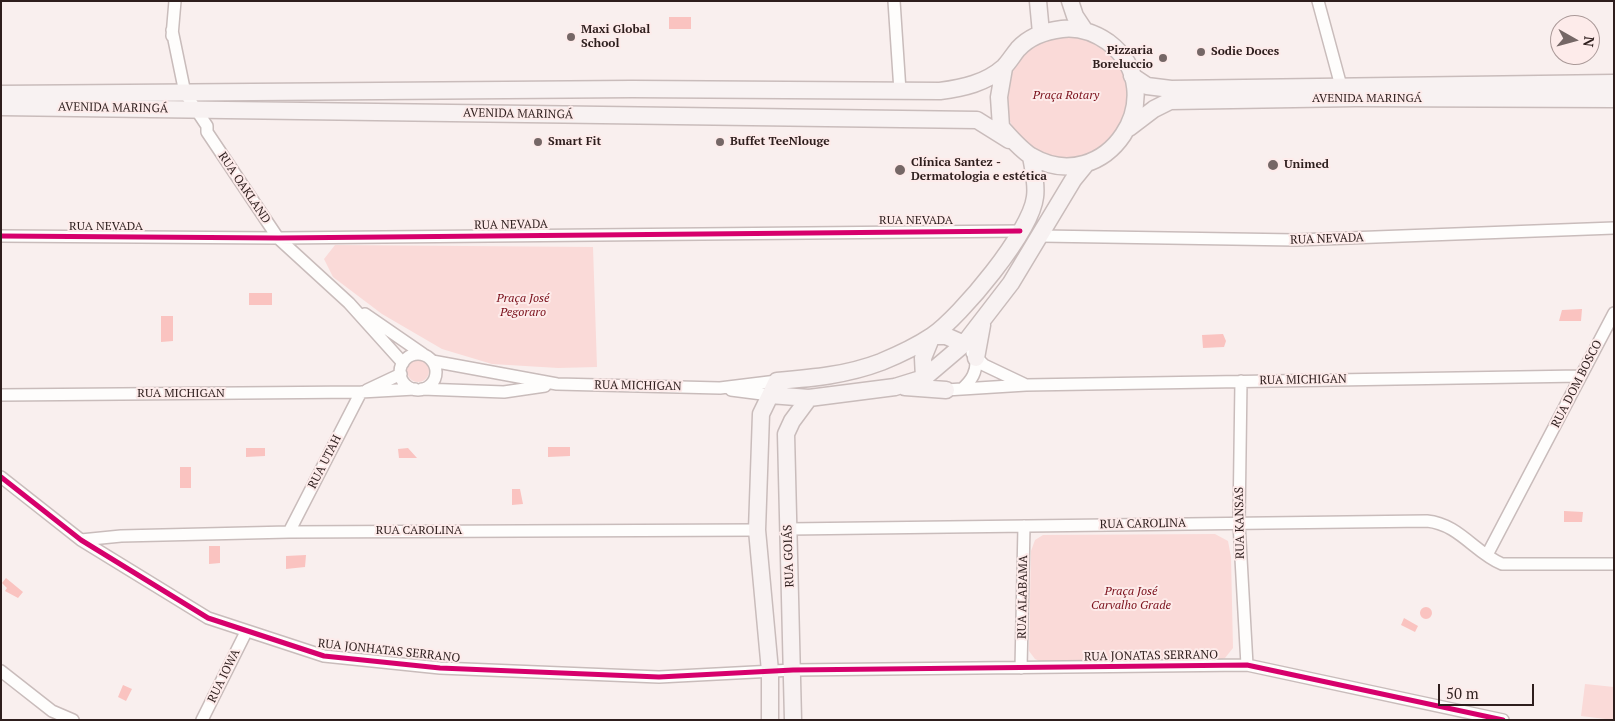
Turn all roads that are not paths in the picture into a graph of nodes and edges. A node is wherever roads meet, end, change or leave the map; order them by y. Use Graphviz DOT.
graph roads {
  1 [pos="175,1"];
  2 [pos="894,1"];
  3 [pos="1038,1"];
  4 [pos="1070,1"];
  5 [pos="1318,1"];
  6 [pos="1085,30"];
  7 [pos="1042,33"];
  8 [pos="1004,68"];
  9 [pos="1132,76"];
  10 [pos="1614,83"];
  11 [pos="1341,86"];
  12 [pos="900,91"];
  13 [pos="1,94"];
  14 [pos="1614,99"];
  15 [pos="185,101"];
  16 [pos="1,107"];
  17 [pos="1129,128"];
  18 [pos="1028,154"];
  19 [pos="1086,164"];
  20 [pos="1614,228"];
  21 [pos="1020,231"];
  22 [pos="1,236"];
  23 [pos="1041,236"];
  24 [pos="278,238"];
  25 [pos="349,303"];
  26 [pos="1614,312"];
  27 [pos="984,317"];
  28 [pos="932,336"];
  29 [pos="964,344"];
  30 [pos="427,357"];
  31 [pos="976,358"];
  32 [pos="402,368"];
  33 [pos="1580,376"];
  34 [pos="924,378"];
  35 [pos="1241,381"];
  36 [pos="557,384"];
  37 [pos="1026,385"];
  38 [pos="895,387"];
  39 [pos="720,388"];
  40 [pos="773,388"];
  41 [pos="419,389"];
  42 [pos="954,390"];
  43 [pos="361,392"];
  44 [pos="1,395"];
  45 [pos="809,398"];
  46 [pos="1,477"];
  47 [pos="1239,523"];
  48 [pos="1024,526"];
  49 [pos="757,530"];
  50 [pos="789,530"];
  51 [pos="289,532"];
  52 [pos="81,540"];
  53 [pos="1487,555"];
  54 [pos="1614,564"];
  55 [pos="246,632"];
  56 [pos="1247,666"];
  57 [pos="1021,668"];
  58 [pos="793,670"];
  59 [pos="1,671"];
  60 [pos="770,671"];
  61 [pos="55,715"];
  62 [pos="73,720"];
  63 [pos="202,720"];
  64 [pos="770,720"];
  65 [pos="793,720"];
  66 [pos="1503,720"];
  1 -- 15 [label="street, RUA OAKLAND"];
  2 -- 12 [label="street"];
  3 -- 7 [label="main road"];
  4 -- 6 [label="main road"];
  5 -- 11 [label="street"];
  6 -- 7 [label="main road"];
  6 -- 9 [label="main road"];
  7 -- 8 [label="main road"];
  8 -- 12 [label="main road, AVENIDA MARINGÁ"];
  8 -- 18 [label="main road"];
  9 -- 11 [label="main road, AVENIDA MARINGÁ"];
  9 -- 17 [label="main road"];
  10 -- 11 [label="main road, AVENIDA MARINGÁ"];
  12 -- 15 [label="main road, AVENIDA MARINGÁ"];
  13 -- 15 [label="main road, AVENIDA MARINGÁ"];
  14 -- 17 [label="main road, AVENIDA MARINGÁ"];
  15 -- 16 [label="main road, AVENIDA MARINGÁ"];
  15 -- 18 [label="main road, AVENIDA MARINGÁ"];
  15 -- 24 [label="street, RUA OAKLAND"];
  17 -- 19 [label="main road"];
  18 -- 19 [label="main road"];
  18 -- 21 [label="main road"];
  19 -- 23 [label="main road"];
  20 -- 23 [label="street, RUA NEVADA"];
  21 -- 24 [label="street, RUA NEVADA"];
  21 -- 28 [label="main road"];
  22 -- 24 [label="street, RUA NEVADA"];
  23 -- 27 [label="main road"];
  24 -- 25 [label="street, RUA OAKLAND"];
  25 -- 30 [label="street, RUA OAKLAND"];
  25 -- 32 [label="street, RUA OAKLAND"];
  26 -- 33 [label="street, RUA DOM BOSCO"];
  27 -- 29 [label="main road"];
  27 -- 31 [label="main road"];
  28 -- 29 [label="main road"];
  28 -- 34 [label="main road"];
  28 -- 40 [label="main road"];
  29 -- 31 [label="street, RUA MICHIGAN"];
  29 -- 34 [label="main road"];
  30 -- 32 [label="street"];
  30 -- 36 [label="street, RUA MICHIGAN"];
  30 -- 41 [label="street"];
  31 -- 37 [label="street, RUA MICHIGAN"];
  31 -- 42 [label="street"];
  32 -- 41 [label="street"];
  32 -- 43 [label="street, RUA MICHIGAN"];
  33 -- 35 [label="street, RUA MICHIGAN"];
  33 -- 53 [label="street, RUA DOM BOSCO"];
  34 -- 38 [label="main road"];
  34 -- 42 [label="street"];
  35 -- 37 [label="street, RUA MICHIGAN"];
  35 -- 47 [label="street, RUA KANSAS"];
  36 -- 39 [label="street, RUA MICHIGAN"];
  36 -- 41 [label="street, RUA MICHIGAN"];
  37 -- 42 [label="street, RUA MICHIGAN"];
  38 -- 42 [label="main road"];
  38 -- 45 [label="main road"];
  39 -- 40 [label="street, RUA MICHIGAN"];
  39 -- 40 [label="street, RUA MICHIGAN"];
  40 -- 45 [label="main road"];
  40 -- 49 [label="main road"];
  41 -- 43 [label="street, RUA MICHIGAN"];
  43 -- 44 [label="street, RUA MICHIGAN"];
  43 -- 51 [label="street, RUA UTAH"];
  45 -- 50 [label="main road, RUA GOIÁS"];
  46 -- 52 [label="street, RUA JONHATAS SERRANO"];
  47 -- 48 [label="street, RUA CAROLINA"];
  47 -- 53 [label="street, RUA CAROLINA"];
  47 -- 56 [label="street, RUA KANSAS"];
  48 -- 50 [label="street, RUA CAROLINA"];
  48 -- 57 [label="street, RUA ALABAMA"];
  49 -- 51 [label="street, RUA CAROLINA"];
  49 -- 60 [label="main road"];
  50 -- 58 [label="main road, RUA GOIÁS"];
  51 -- 52 [label="street, RUA CAROLINA"];
  52 -- 55 [label="street, RUA JONHATAS SERRANO"];
  53 -- 54 [label="street, RUA CAROLINA"];
  55 -- 60 [label="street, RUA JONHATAS SERRANO"];
  55 -- 63 [label="street, RUA IOWA"];
  56 -- 57 [label="street, RUA JONATAS SERRANO"];
  56 -- 66 [label="street, RUA JONATAS SERRANO"];
  57 -- 58 [label="street, RUA JONATAS SERRANO"];
  58 -- 60 [label="street, RUA JONHATAS SERRANO"];
  58 -- 65 [label="main road, RUA GOIÁS"];
  59 -- 61 [label="street"];
  60 -- 64 [label="main road"];
  61 -- 62 [label="street"];
}
